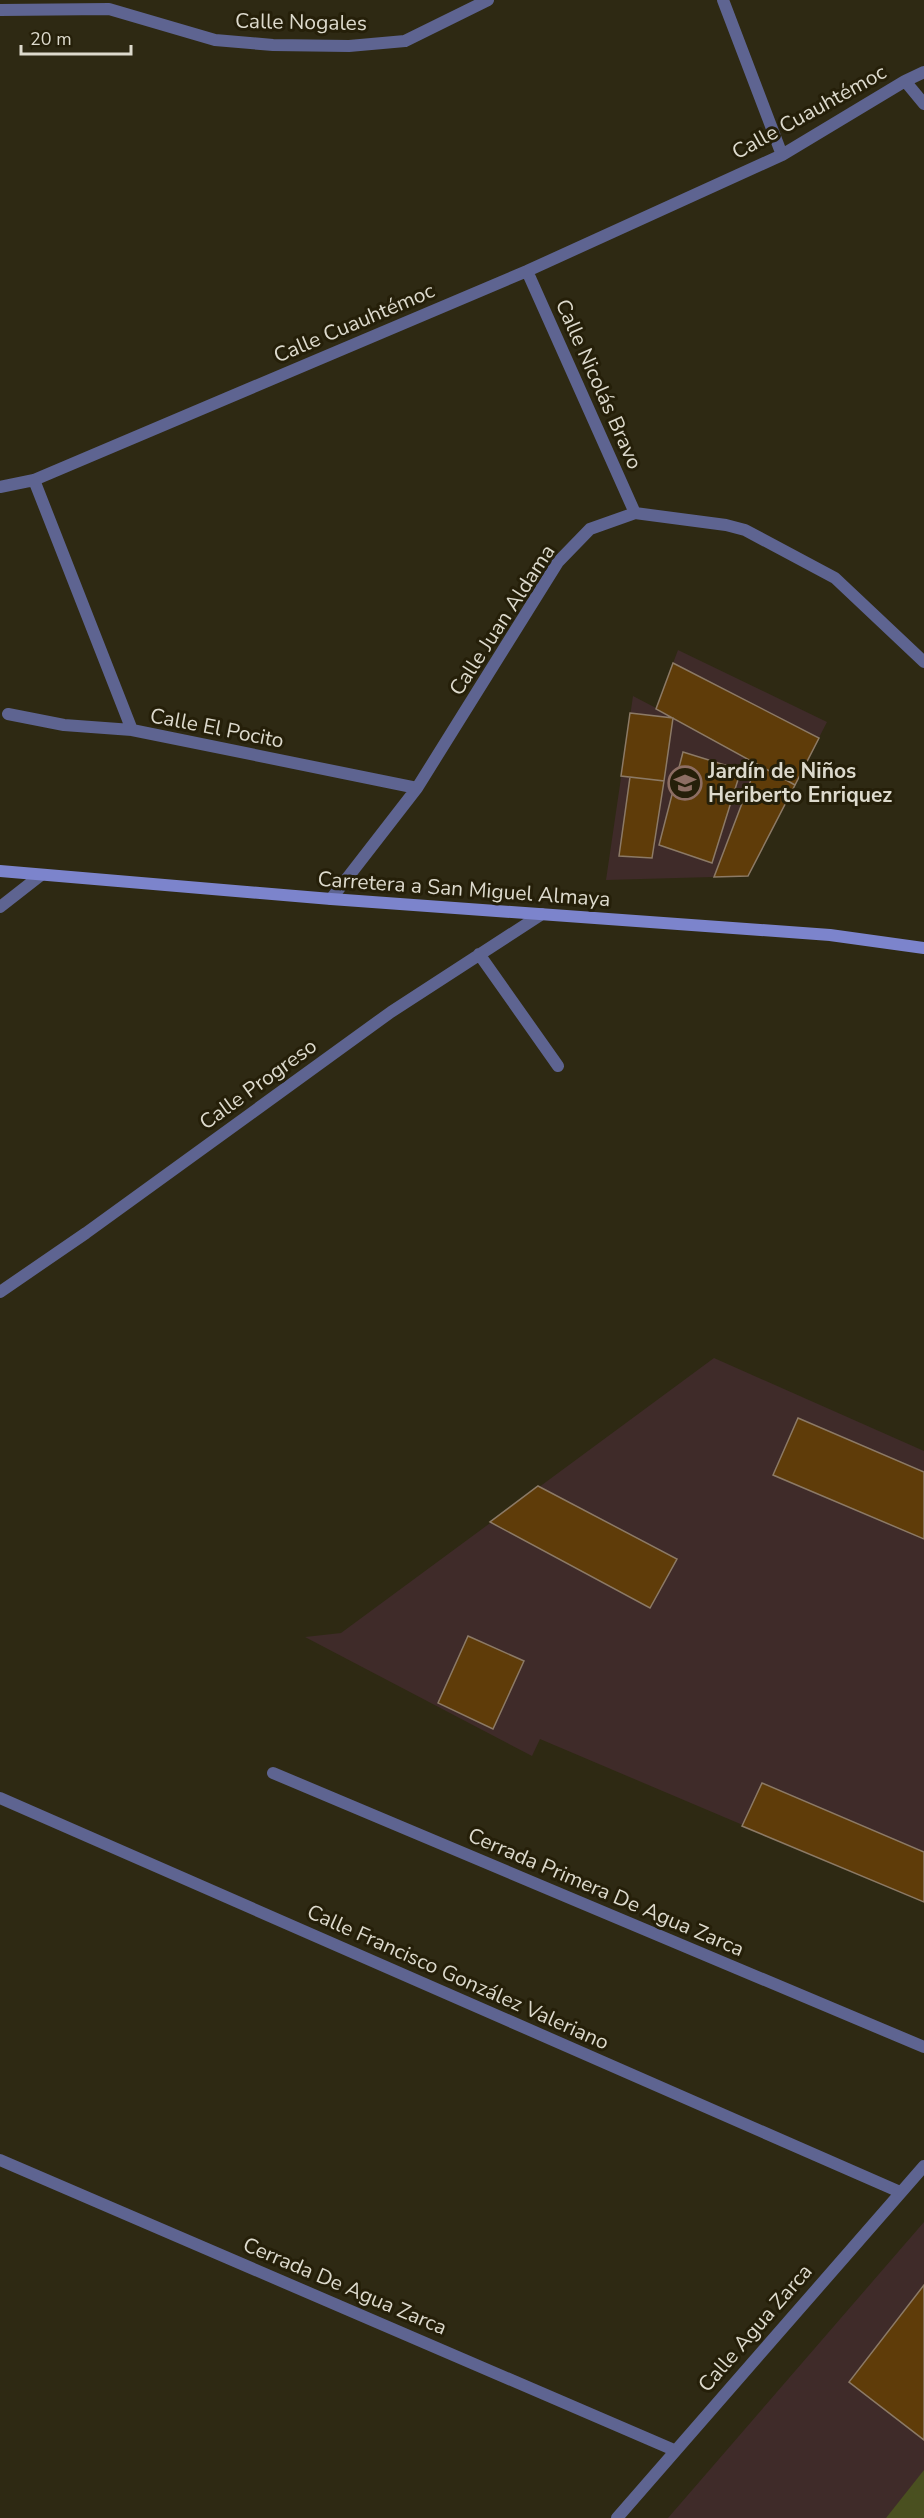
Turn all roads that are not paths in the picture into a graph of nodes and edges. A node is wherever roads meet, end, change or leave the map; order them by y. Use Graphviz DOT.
graph roads {
  1 [pos="488,0"];
  2 [pos="723,0"];
  3 [pos="108,5"];
  4 [pos="0,10"];
  5 [pos="924,72"];
  6 [pos="905,81"];
  7 [pos="924,104"];
  8 [pos="782,155"];
  9 [pos="527,271"];
  10 [pos="34,480"];
  11 [pos="0,488"];
  12 [pos="635,513"];
  13 [pos="924,662"];
  14 [pos="8,714"];
  15 [pos="132,730"];
  16 [pos="417,788"];
  17 [pos="0,872"];
  18 [pos="42,875"];
  19 [pos="331,899"];
  20 [pos="0,907"];
  21 [pos="542,914"];
  22 [pos="924,948"];
  23 [pos="479,954"];
  24 [pos="558,1066"];
  25 [pos="0,1292"];
  26 [pos="273,1773"];
  27 [pos="0,1798"];
  28 [pos="924,2047"];
  29 [pos="0,2160"];
  30 [pos="924,2166"];
  31 [pos="900,2192"];
  32 [pos="674,2450"];
  33 [pos="617,2518"];
  1 -- 3 [label="street, Calle Nogales"];
  2 -- 8 [label="street"];
  3 -- 4 [label="street, Calle Nogales"];
  5 -- 6 [label="street, Calle Cuauhtémoc"];
  6 -- 7 [label="street"];
  6 -- 8 [label="street, Calle Cuauhtémoc"];
  8 -- 9 [label="street, Calle Cuauhtémoc"];
  9 -- 10 [label="street, Calle Cuauhtémoc"];
  9 -- 12 [label="street, Calle Nicolás Bravo"];
  10 -- 11 [label="street, Calle Cuauhtémoc"];
  10 -- 15 [label="street"];
  12 -- 13 [label="street, Calle Juan Aldama"];
  12 -- 16 [label="street, Calle Juan Aldama"];
  14 -- 15 [label="street, Calle El Pocito"];
  15 -- 16 [label="street, Calle El Pocito"];
  16 -- 19 [label="street, Calle Juan Aldama"];
  17 -- 18 [label="street, Carretera a San Miguel Almaya"];
  18 -- 19 [label="street, Carretera a San Miguel Almaya"];
  18 -- 20 [label="street"];
  19 -- 21 [label="street, Carretera a San Miguel Almaya"];
  21 -- 22 [label="street, Carretera a San Miguel Almaya"];
  21 -- 23 [label="street, Calle Progreso"];
  23 -- 24 [label="street"];
  23 -- 25 [label="street, Calle Progreso"];
  26 -- 28 [label="street, Cerrada Primera De Agua Zarca"];
  27 -- 31 [label="street, Calle Francisco González Valeriano"];
  29 -- 32 [label="street, Cerrada De Agua Zarca"];
  30 -- 31 [label="street, Calle Agua Zarca"];
  31 -- 32 [label="street, Calle Agua Zarca"];
  32 -- 33 [label="street, Calle Agua Zarca"];
}
